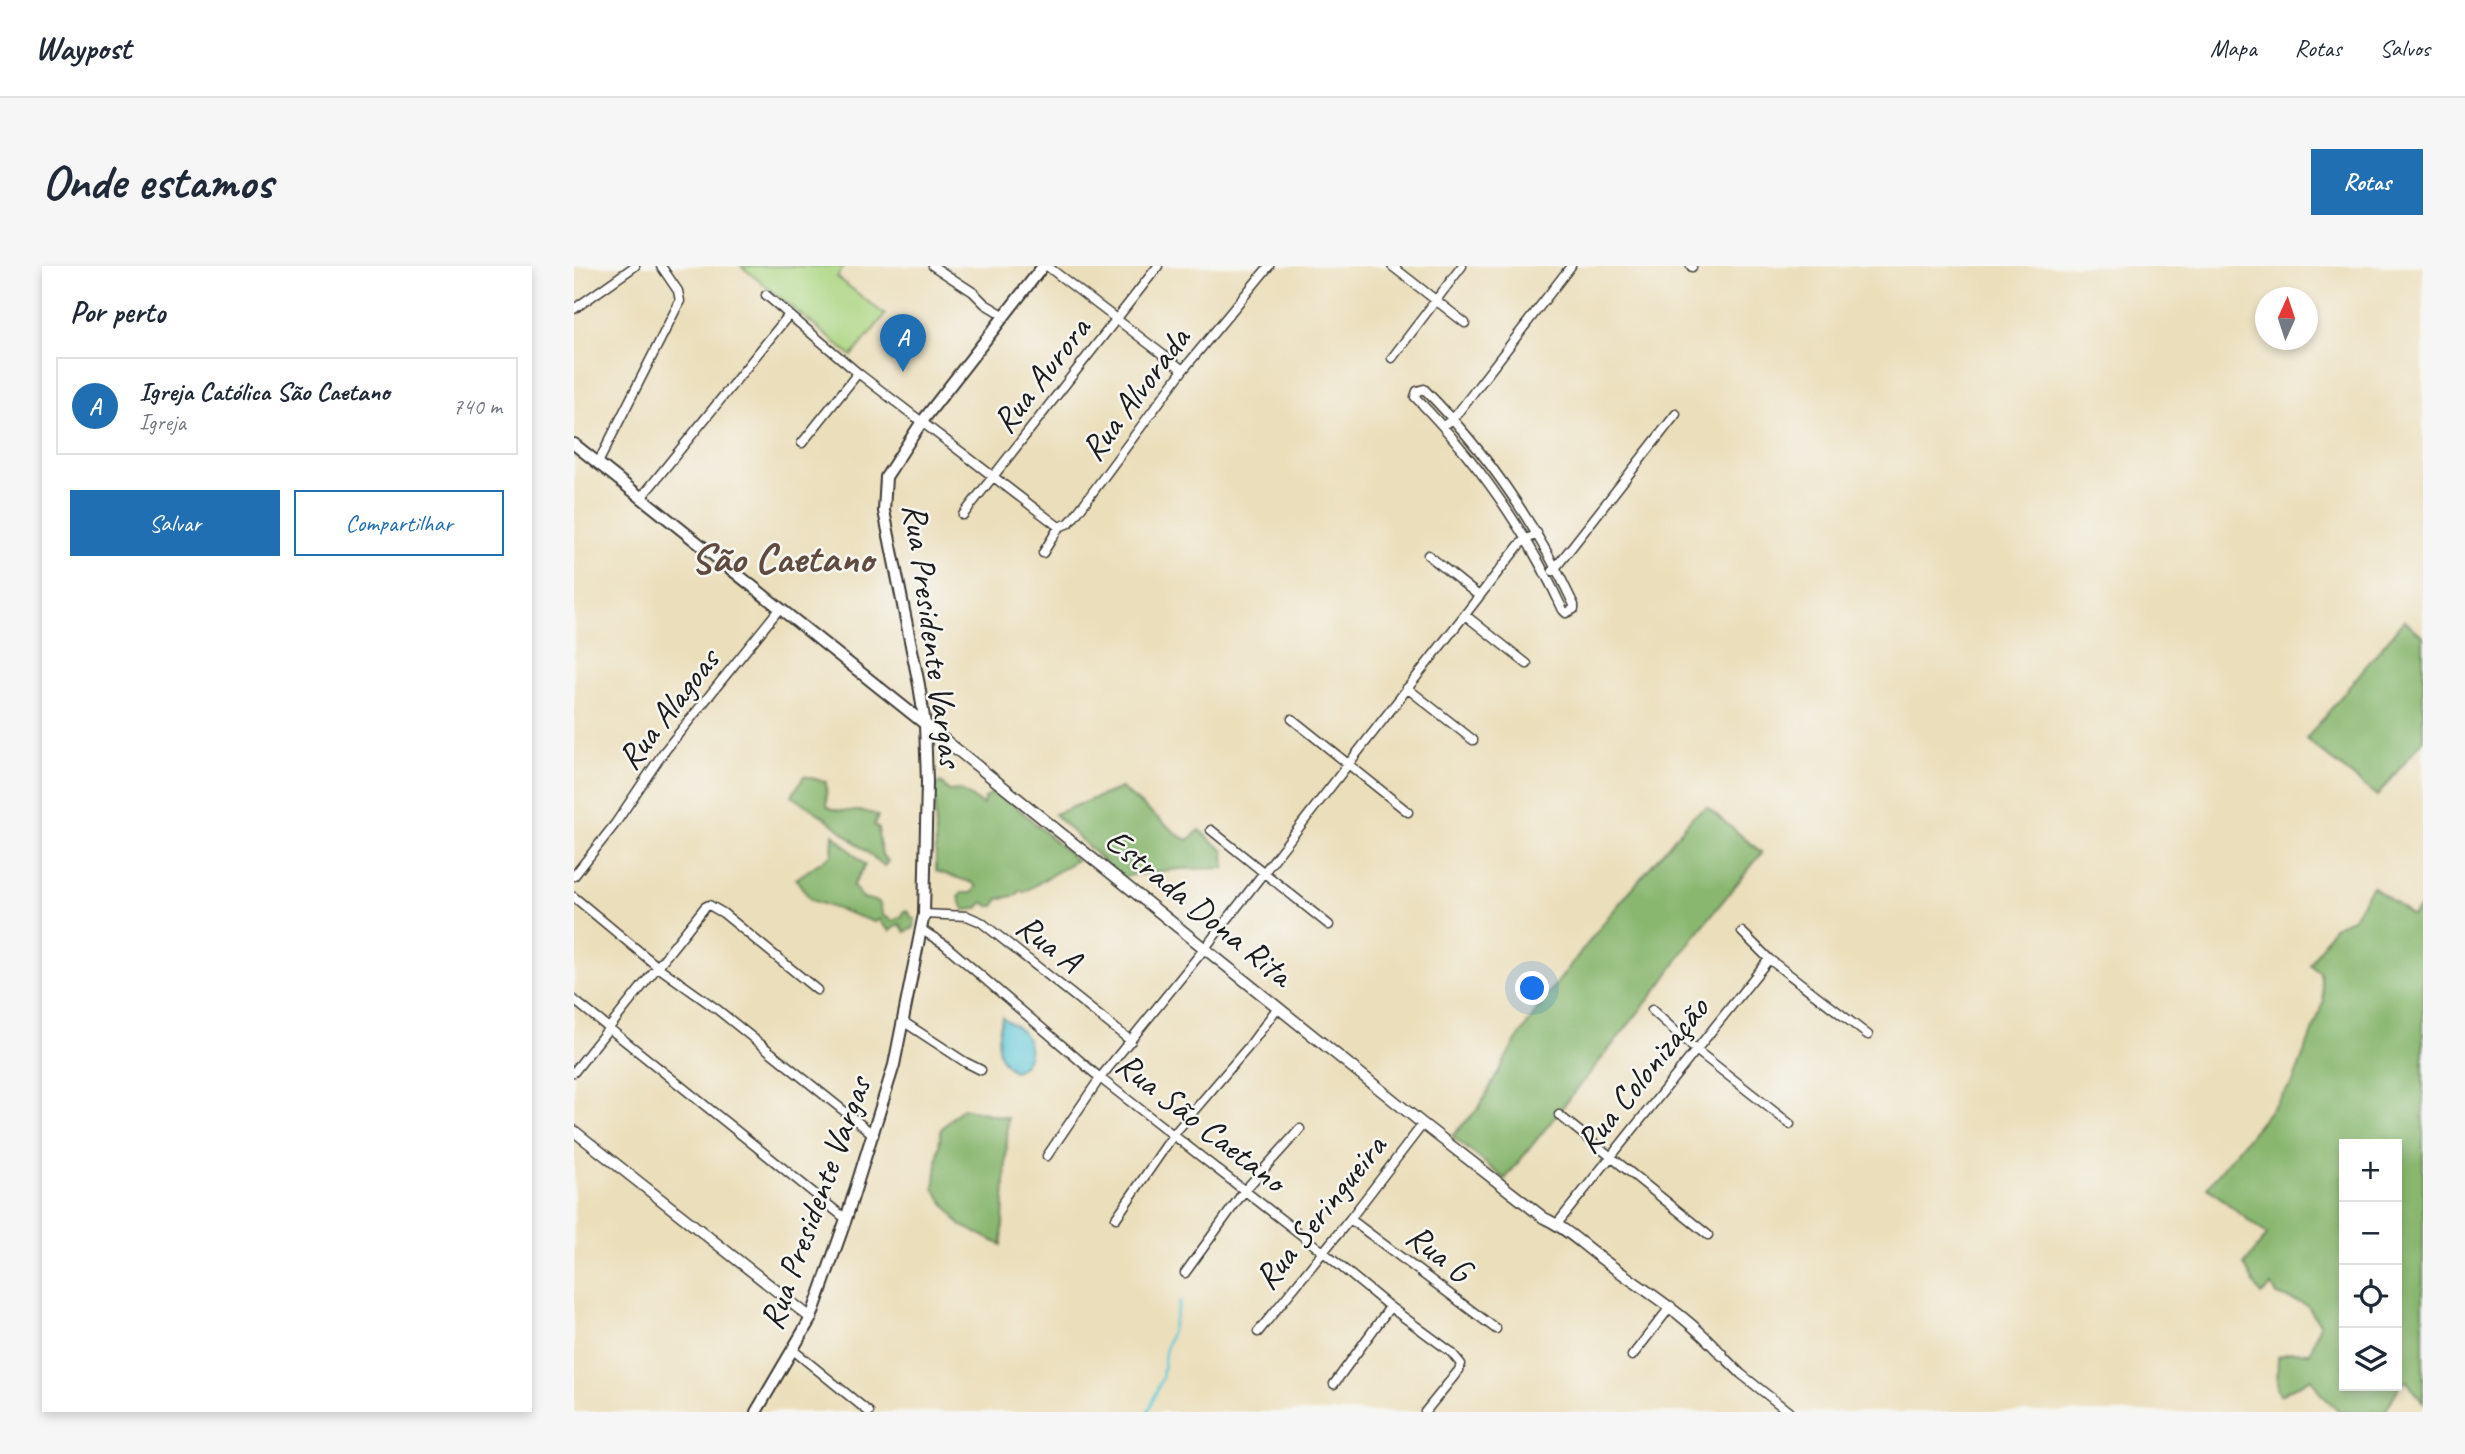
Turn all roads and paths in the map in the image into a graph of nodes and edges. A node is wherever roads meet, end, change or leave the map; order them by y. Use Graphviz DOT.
graph roads {
  1 [pos="635,266"];
  2 [pos="661,266"];
  3 [pos="933,266"];
  4 [pos="1045,266"];
  5 [pos="1158,266"];
  6 [pos="1269,266"];
  7 [pos="1392,266"];
  8 [pos="1462,266"];
  9 [pos="1571,266"];
  10 [pos="766,295"];
  11 [pos="1437,300"];
  12 [pos="574,309"];
  13 [pos="788,316"];
  14 [pos="1005,316"];
  15 [pos="1117,320"];
  16 [pos="1465,323"];
  17 [pos="1392,358"];
  18 [pos="1183,370"];
  19 [pos="858,373"];
  20 [pos="1676,414"];
  21 [pos="1452,419"];
  22 [pos="921,423"];
  23 [pos="1443,426"];
  24 [pos="802,443"];
  25 [pos="574,444"];
  26 [pos="598,463"];
  27 [pos="993,479"];
  28 [pos="641,498"];
  29 [pos="963,516"];
  30 [pos="1059,527"];
  31 [pos="1537,533"];
  32 [pos="1527,539"];
  33 [pos="1043,552"];
  34 [pos="1428,555"];
  35 [pos="1557,569"];
  36 [pos="1546,575"];
  37 [pos="1479,596"];
  38 [pos="780,608"];
  39 [pos="1465,615"];
  40 [pos="1527,664"];
  41 [pos="1407,688"];
  42 [pos="1292,719"];
  43 [pos="925,724"];
  44 [pos="1474,740"];
  45 [pos="1348,764"];
  46 [pos="1408,812"];
  47 [pos="1211,830"];
  48 [pos="1264,873"];
  49 [pos="574,876"];
  50 [pos="574,897"];
  51 [pos="924,914"];
  52 [pos="1329,925"];
  53 [pos="922,930"];
  54 [pos="1742,932"];
  55 [pos="1205,948"];
  56 [pos="1769,959"];
  57 [pos="658,967"];
  58 [pos="817,990"];
  59 [pos="574,1000"];
  60 [pos="1278,1007"];
  61 [pos="1652,1010"];
  62 [pos="904,1022"];
  63 [pos="608,1027"];
  64 [pos="1868,1035"];
  65 [pos="1130,1041"];
  66 [pos="1696,1050"];
  67 [pos="981,1070"];
  68 [pos="574,1072"];
  69 [pos="1100,1078"];
  70 [pos="1559,1115"];
  71 [pos="1423,1124"];
  72 [pos="1790,1124"];
  73 [pos="1300,1129"];
  74 [pos="574,1131"];
  75 [pos="1174,1134"];
  76 [pos="874,1135"];
  77 [pos="1611,1155"];
  78 [pos="1047,1156"];
  79 [pos="1245,1190"];
  80 [pos="1116,1218"];
  81 [pos="846,1219"];
  82 [pos="1350,1219"];
  83 [pos="1557,1224"];
  84 [pos="1708,1236"];
  85 [pos="1322,1251"];
  86 [pos="1185,1273"];
  87 [pos="1671,1306"];
  88 [pos="1390,1307"];
  89 [pos="811,1318"];
  90 [pos="1496,1329"];
  91 [pos="1258,1332"];
  92 [pos="793,1350"];
  93 [pos="1722,1355"];
  94 [pos="1632,1356"];
  95 [pos="1334,1384"];
  96 [pos="757,1412"];
  97 [pos="869,1412"];
  98 [pos="1425,1412"];
  99 [pos="1789,1412"];
  1 -- 12 [label="street"];
  2 -- 26 [label="street"];
  3 -- 14 [label="street"];
  4 -- 14 [label="main road, Rua Presidente Vargas"];
  4 -- 15 [label="street"];
  5 -- 15 [label="street, Rua Aurora"];
  6 -- 18 [label="street, Rua Alvorada"];
  7 -- 11 [label="street"];
  8 -- 11 [label="street"];
  9 -- 21 [label="street"];
  10 -- 13 [label="street"];
  11 -- 16 [label="street"];
  11 -- 17 [label="street"];
  13 -- 19 [label="street"];
  13 -- 28 [label="street"];
  14 -- 22 [label="main road, Rua Presidente Vargas"];
  15 -- 18 [label="street"];
  15 -- 27 [label="street, Rua Aurora"];
  18 -- 30 [label="street, Rua Alvorada"];
  19 -- 22 [label="street"];
  19 -- 24 [label="street"];
  20 -- 35 [label="street"];
  21 -- 23 [label="street"];
  21 -- 23 [label="street"];
  21 -- 31 [label="street"];
  22 -- 27 [label="street"];
  22 -- 43 [label="main road, Rua Presidente Vargas"];
  23 -- 32 [label="street"];
  25 -- 26 [label="main road, Estrada Dona Rita"];
  26 -- 28 [label="main road, Estrada Dona Rita"];
  27 -- 29 [label="street, Rua Aurora"];
  27 -- 30 [label="street"];
  28 -- 38 [label="main road, Estrada Dona Rita"];
  30 -- 33 [label="street, Rua Alvorada"];
  31 -- 32 [label="street"];
  31 -- 35 [label="street"];
  32 -- 36 [label="street"];
  32 -- 37 [label="street"];
  34 -- 37 [label="street"];
  35 -- 36 [label="street"];
  35 -- 36 [label="street"];
  37 -- 39 [label="street"];
  38 -- 43 [label="main road, Estrada Dona Rita"];
  38 -- 49 [label="street, Rua Alagoas"];
  39 -- 40 [label="street"];
  39 -- 41 [label="street"];
  41 -- 44 [label="street"];
  41 -- 45 [label="street"];
  42 -- 45 [label="street"];
  43 -- 51 [label="main road, Rua Presidente Vargas"];
  43 -- 55 [label="street, Estrada Dona Rita"];
  45 -- 46 [label="street"];
  45 -- 48 [label="street"];
  47 -- 48 [label="street"];
  48 -- 52 [label="street"];
  48 -- 55 [label="street"];
  50 -- 57 [label="street"];
  51 -- 53 [label="main road, Rua Presidente Vargas"];
  51 -- 65 [label="street, Rua A"];
  53 -- 62 [label="main road, Rua Presidente Vargas"];
  53 -- 69 [label="street, Rua São Caetano"];
  54 -- 56 [label="street"];
  55 -- 60 [label="street, Estrada Dona Rita"];
  55 -- 65 [label="street"];
  56 -- 64 [label="street"];
  56 -- 66 [label="street, Rua Colonização"];
  57 -- 58 [label="street"];
  57 -- 63 [label="street"];
  57 -- 76 [label="street"];
  59 -- 63 [label="street"];
  60 -- 71 [label="street, Estrada Dona Rita"];
  60 -- 75 [label="street"];
  61 -- 66 [label="street"];
  62 -- 67 [label="street"];
  62 -- 76 [label="main road, Rua Presidente Vargas"];
  63 -- 68 [label="street"];
  63 -- 81 [label="street"];
  65 -- 69 [label="street"];
  66 -- 72 [label="street"];
  66 -- 77 [label="street, Rua Colonização"];
  69 -- 75 [label="street, Rua São Caetano"];
  69 -- 78 [label="street"];
  70 -- 77 [label="street"];
  71 -- 82 [label="street, Rua Seringueira"];
  71 -- 83 [label="street, Estrada Dona Rita"];
  73 -- 79 [label="street"];
  74 -- 89 [label="street"];
  75 -- 79 [label="street, Rua São Caetano"];
  75 -- 80 [label="street"];
  76 -- 81 [label="main road, Rua Presidente Vargas"];
  77 -- 83 [label="street, Rua Colonização"];
  77 -- 84 [label="street"];
  79 -- 85 [label="street, Rua São Caetano"];
  79 -- 86 [label="street"];
  81 -- 89 [label="main road, Rua Presidente Vargas"];
  82 -- 85 [label="street, Rua Seringueira"];
  82 -- 90 [label="street, Rua G"];
  83 -- 87 [label="street, Estrada Dona Rita"];
  85 -- 88 [label="street, Rua São Caetano"];
  85 -- 91 [label="street, Rua Seringueira"];
  87 -- 93 [label="street, Estrada Dona Rita"];
  87 -- 94 [label="street"];
  88 -- 95 [label="street"];
  88 -- 98 [label="street, Rua São Caetano"];
  89 -- 92 [label="main road, Rua Presidente Vargas"];
  92 -- 96 [label="main road, Rua Presidente Vargas"];
  92 -- 97 [label="street"];
  93 -- 99 [label="street, Estrada Dona Rita"];
}
